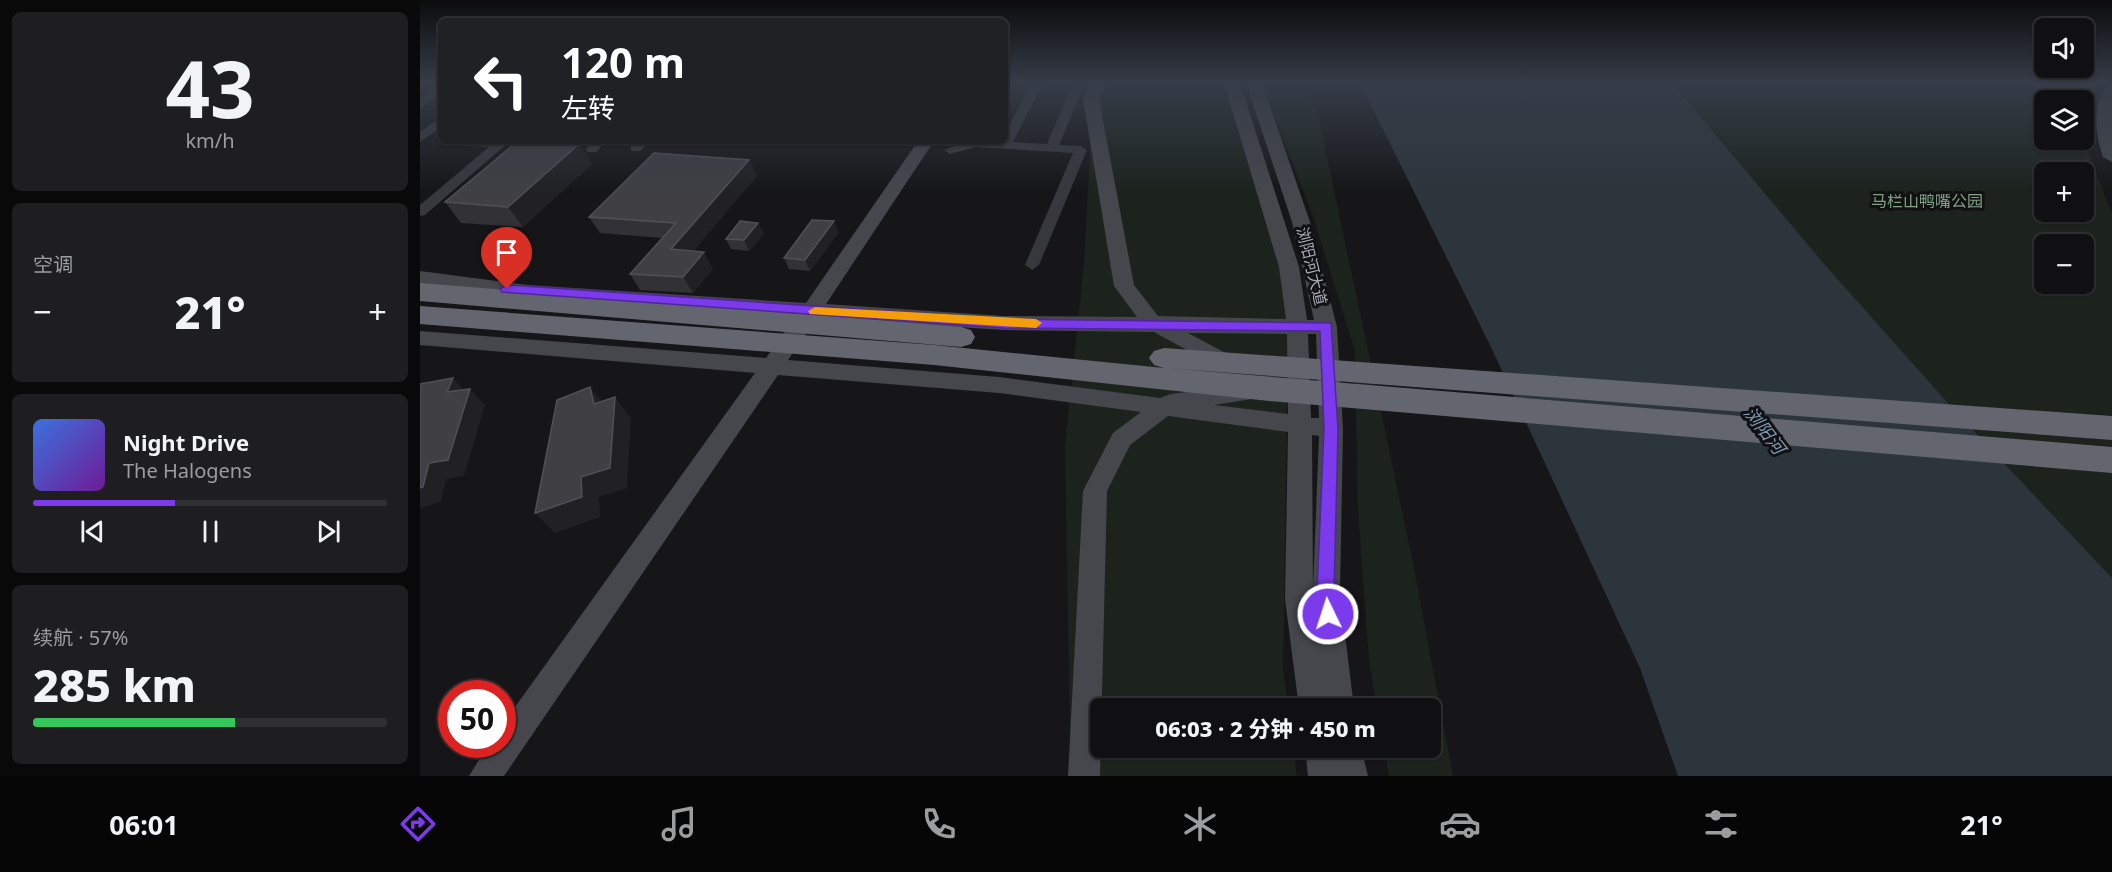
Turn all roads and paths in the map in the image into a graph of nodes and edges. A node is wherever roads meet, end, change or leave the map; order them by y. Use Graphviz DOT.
graph roads {
  1 [pos="1019,119"];
  2 [pos="1063,119"];
  3 [pos="1095,119"];
  4 [pos="1243,119"];
  5 [pos="1266,119"];
  6 [pos="2104,119"];
  7 [pos="438,123"];
  8 [pos="420,138"];
  9 [pos="1008,140"];
  10 [pos="438,141"];
  11 [pos="501,144"];
  12 [pos="924,144"];
  13 [pos="972,144"];
  14 [pos="1006,144"];
  15 [pos="1052,146"];
  16 [pos="950,150"];
  17 [pos="2112,157"];
  18 [pos="420,212"];
  19 [pos="1032,265"];
  20 [pos="420,278"];
  21 [pos="420,292"];
  22 [pos="811,310"];
  23 [pos="420,315"];
  24 [pos="1297,325"];
  25 [pos="1326,327"];
  26 [pos="420,338"];
  27 [pos="1227,364"];
  28 [pos="774,365"];
  29 [pos="1269,390"];
  30 [pos="1300,424"];
  31 [pos="2112,428"];
  32 [pos="1331,429"];
  33 [pos="2112,460"];
  34 [pos="1313,698"];
  35 [pos="1338,698"];
  36 [pos="1322,758"];
  37 [pos="1348,758"];
  38 [pos="485,776"];
  39 [pos="1084,776"];
  40 [pos="1324,776"];
  41 [pos="1352,776"];
  1 -- 9 [label="street"];
  2 -- 15 [label="street"];
  3 -- 27 [label="main road"];
  4 -- 24 [label="main road, 浏阳河大道"];
  5 -- 25 [label="main road, 浏阳河大道"];
  6 -- 17 [label="main road"];
  7 -- 8 [label="street"];
  8 -- 10 [label="street"];
  11 -- 18 [label="street"];
  12 -- 22 [label="main road"];
  13 -- 16 [label="street"];
  14 -- 15 [label="street"];
  15 -- 19 [label="street"];
  20 -- 22 [label="main road"];
  21 -- 27 [label="highway"];
  22 -- 24 [label="main road"];
  22 -- 28 [label="main road"];
  23 -- 29 [label="highway"];
  24 -- 25 [label="main road"];
  24 -- 30 [label="main road, 浏阳河大道"];
  25 -- 32 [label="main road, 浏阳河大道"];
  26 -- 28 [label="main road"];
  27 -- 31 [label="highway"];
  28 -- 30 [label="main road"];
  28 -- 38 [label="main road"];
  29 -- 33 [label="highway"];
  29 -- 39 [label="main road"];
  30 -- 32 [label="main road"];
  30 -- 34 [label="main road, 浏阳河大道"];
  32 -- 35 [label="main road, 浏阳河大道"];
  36 -- 40 [label="main road"];
  37 -- 41 [label="main road"];
}
